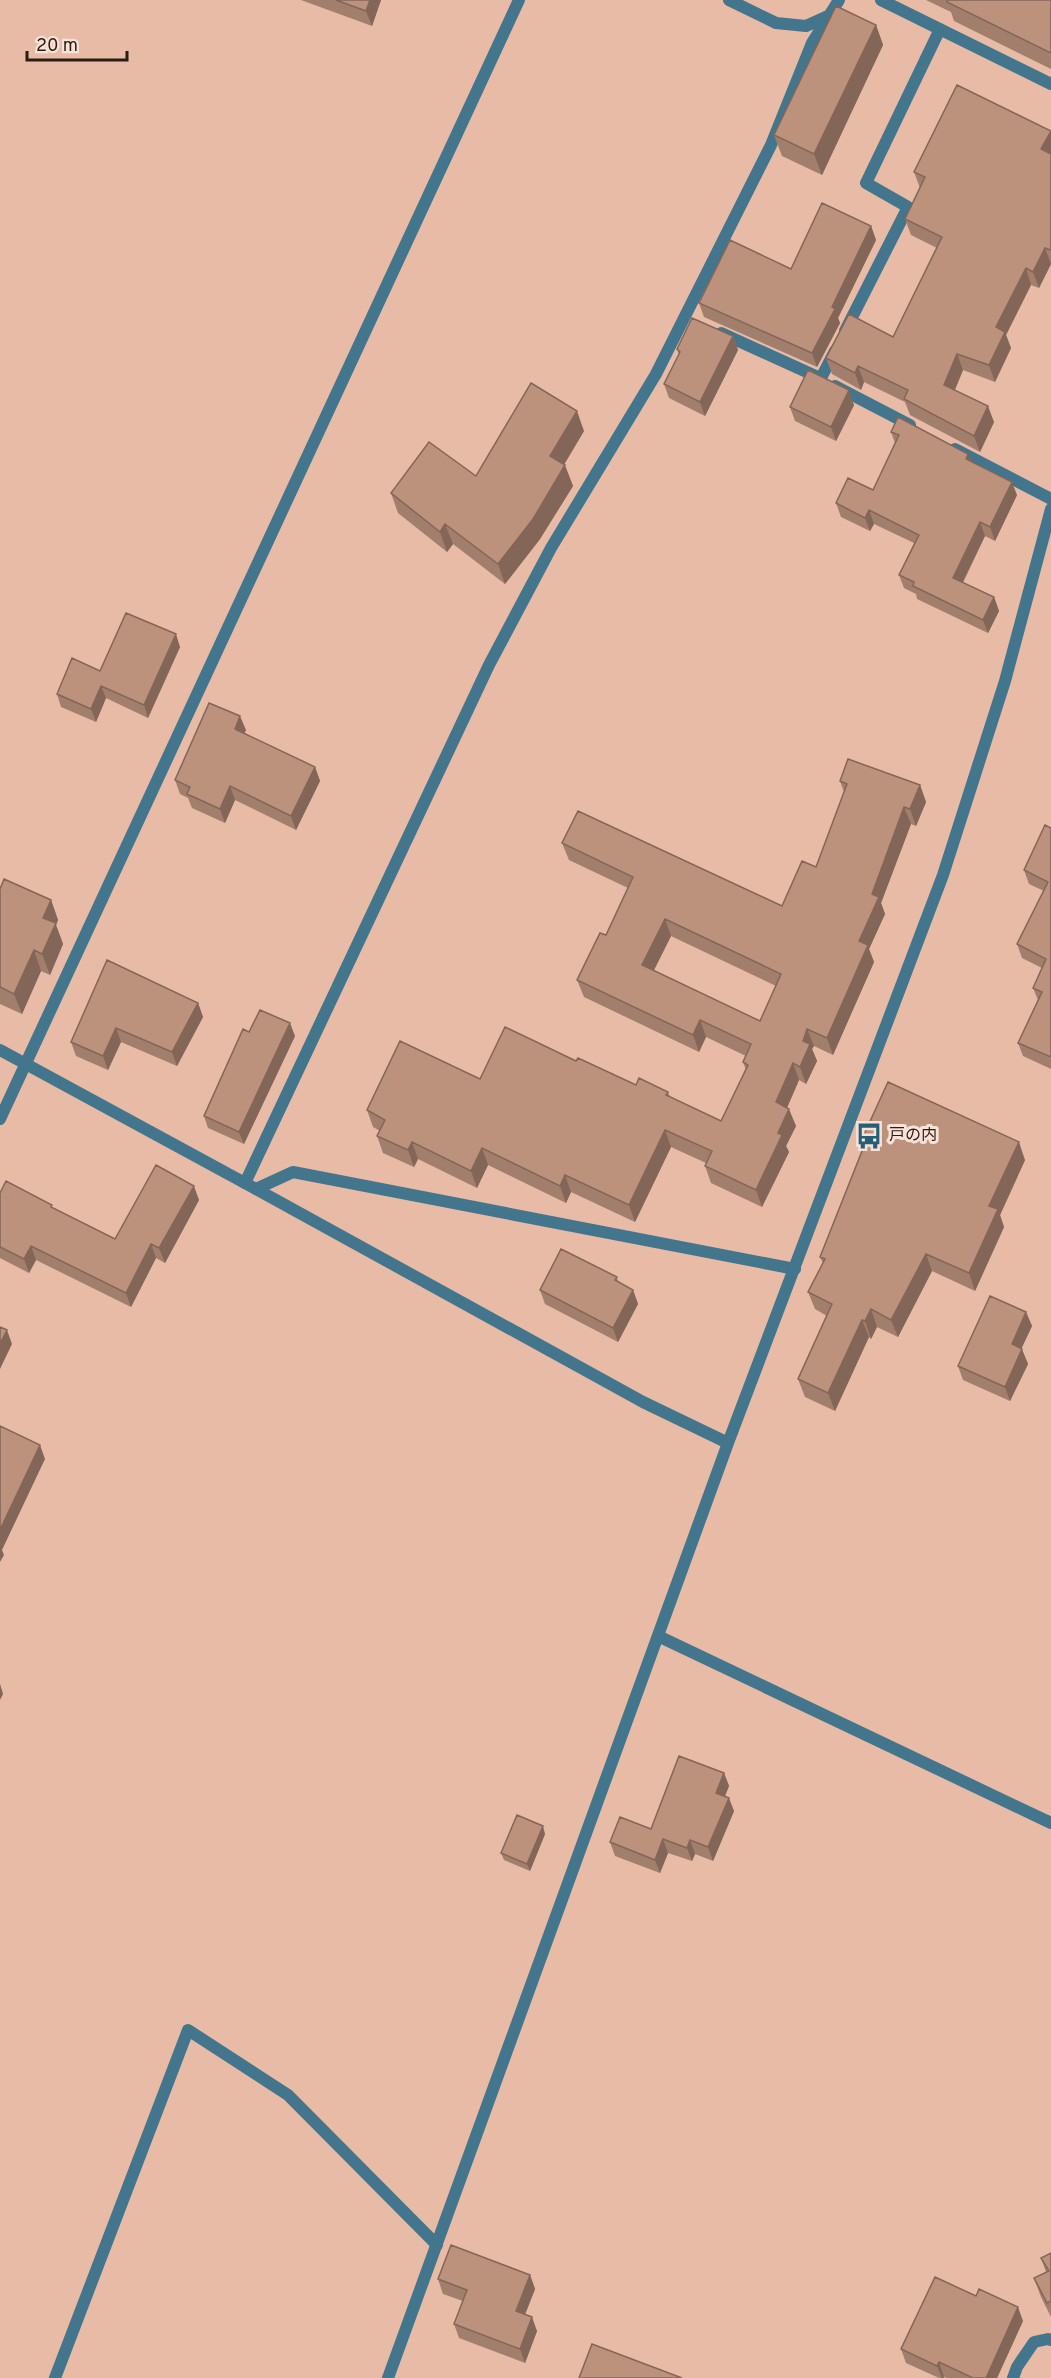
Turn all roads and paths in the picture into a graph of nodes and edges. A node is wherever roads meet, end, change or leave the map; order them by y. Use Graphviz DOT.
graph roads {
  1 [pos="519,0"];
  2 [pos="729,0"];
  3 [pos="839,0"];
  4 [pos="881,0"];
  5 [pos="829,15"];
  6 [pos="940,29"];
  7 [pos="1051,84"];
  8 [pos="695,322"];
  9 [pos="821,378"];
  10 [pos="925,433"];
  11 [pos="946,444"];
  12 [pos="1051,499"];
  13 [pos="1051,509"];
  14 [pos="0,1050"];
  15 [pos="24,1065"];
  16 [pos="0,1119"];
  17 [pos="251,1186"];
  18 [pos="795,1269"];
  19 [pos="728,1443"];
  20 [pos="658,1636"];
  21 [pos="1051,1823"];
  22 [pos="437,2245"];
  23 [pos="1051,2340"];
  24 [pos="56,2378"];
  25 [pos="388,2378"];
  26 [pos="1013,2378"];
  1 -- 15 [label="street"];
  2 -- 5 [label="street"];
  3 -- 5 [label="street"];
  4 -- 6 [label="street"];
  5 -- 8 [label="street"];
  6 -- 7 [label="street"];
  6 -- 9 [label="street"];
  8 -- 9 [label="street"];
  8 -- 17 [label="street"];
  9 -- 10 [label="street"];
  11 -- 12 [label="street"];
  13 -- 18 [label="street"];
  14 -- 15 [label="street"];
  15 -- 16 [label="street"];
  15 -- 17 [label="street"];
  17 -- 18 [label="street"];
  17 -- 19 [label="street"];
  18 -- 19 [label="street"];
  19 -- 20 [label="street"];
  20 -- 21 [label="street"];
  20 -- 22 [label="street"];
  22 -- 24 [label="street"];
  22 -- 25 [label="street"];
  23 -- 26 [label="street"];
}
